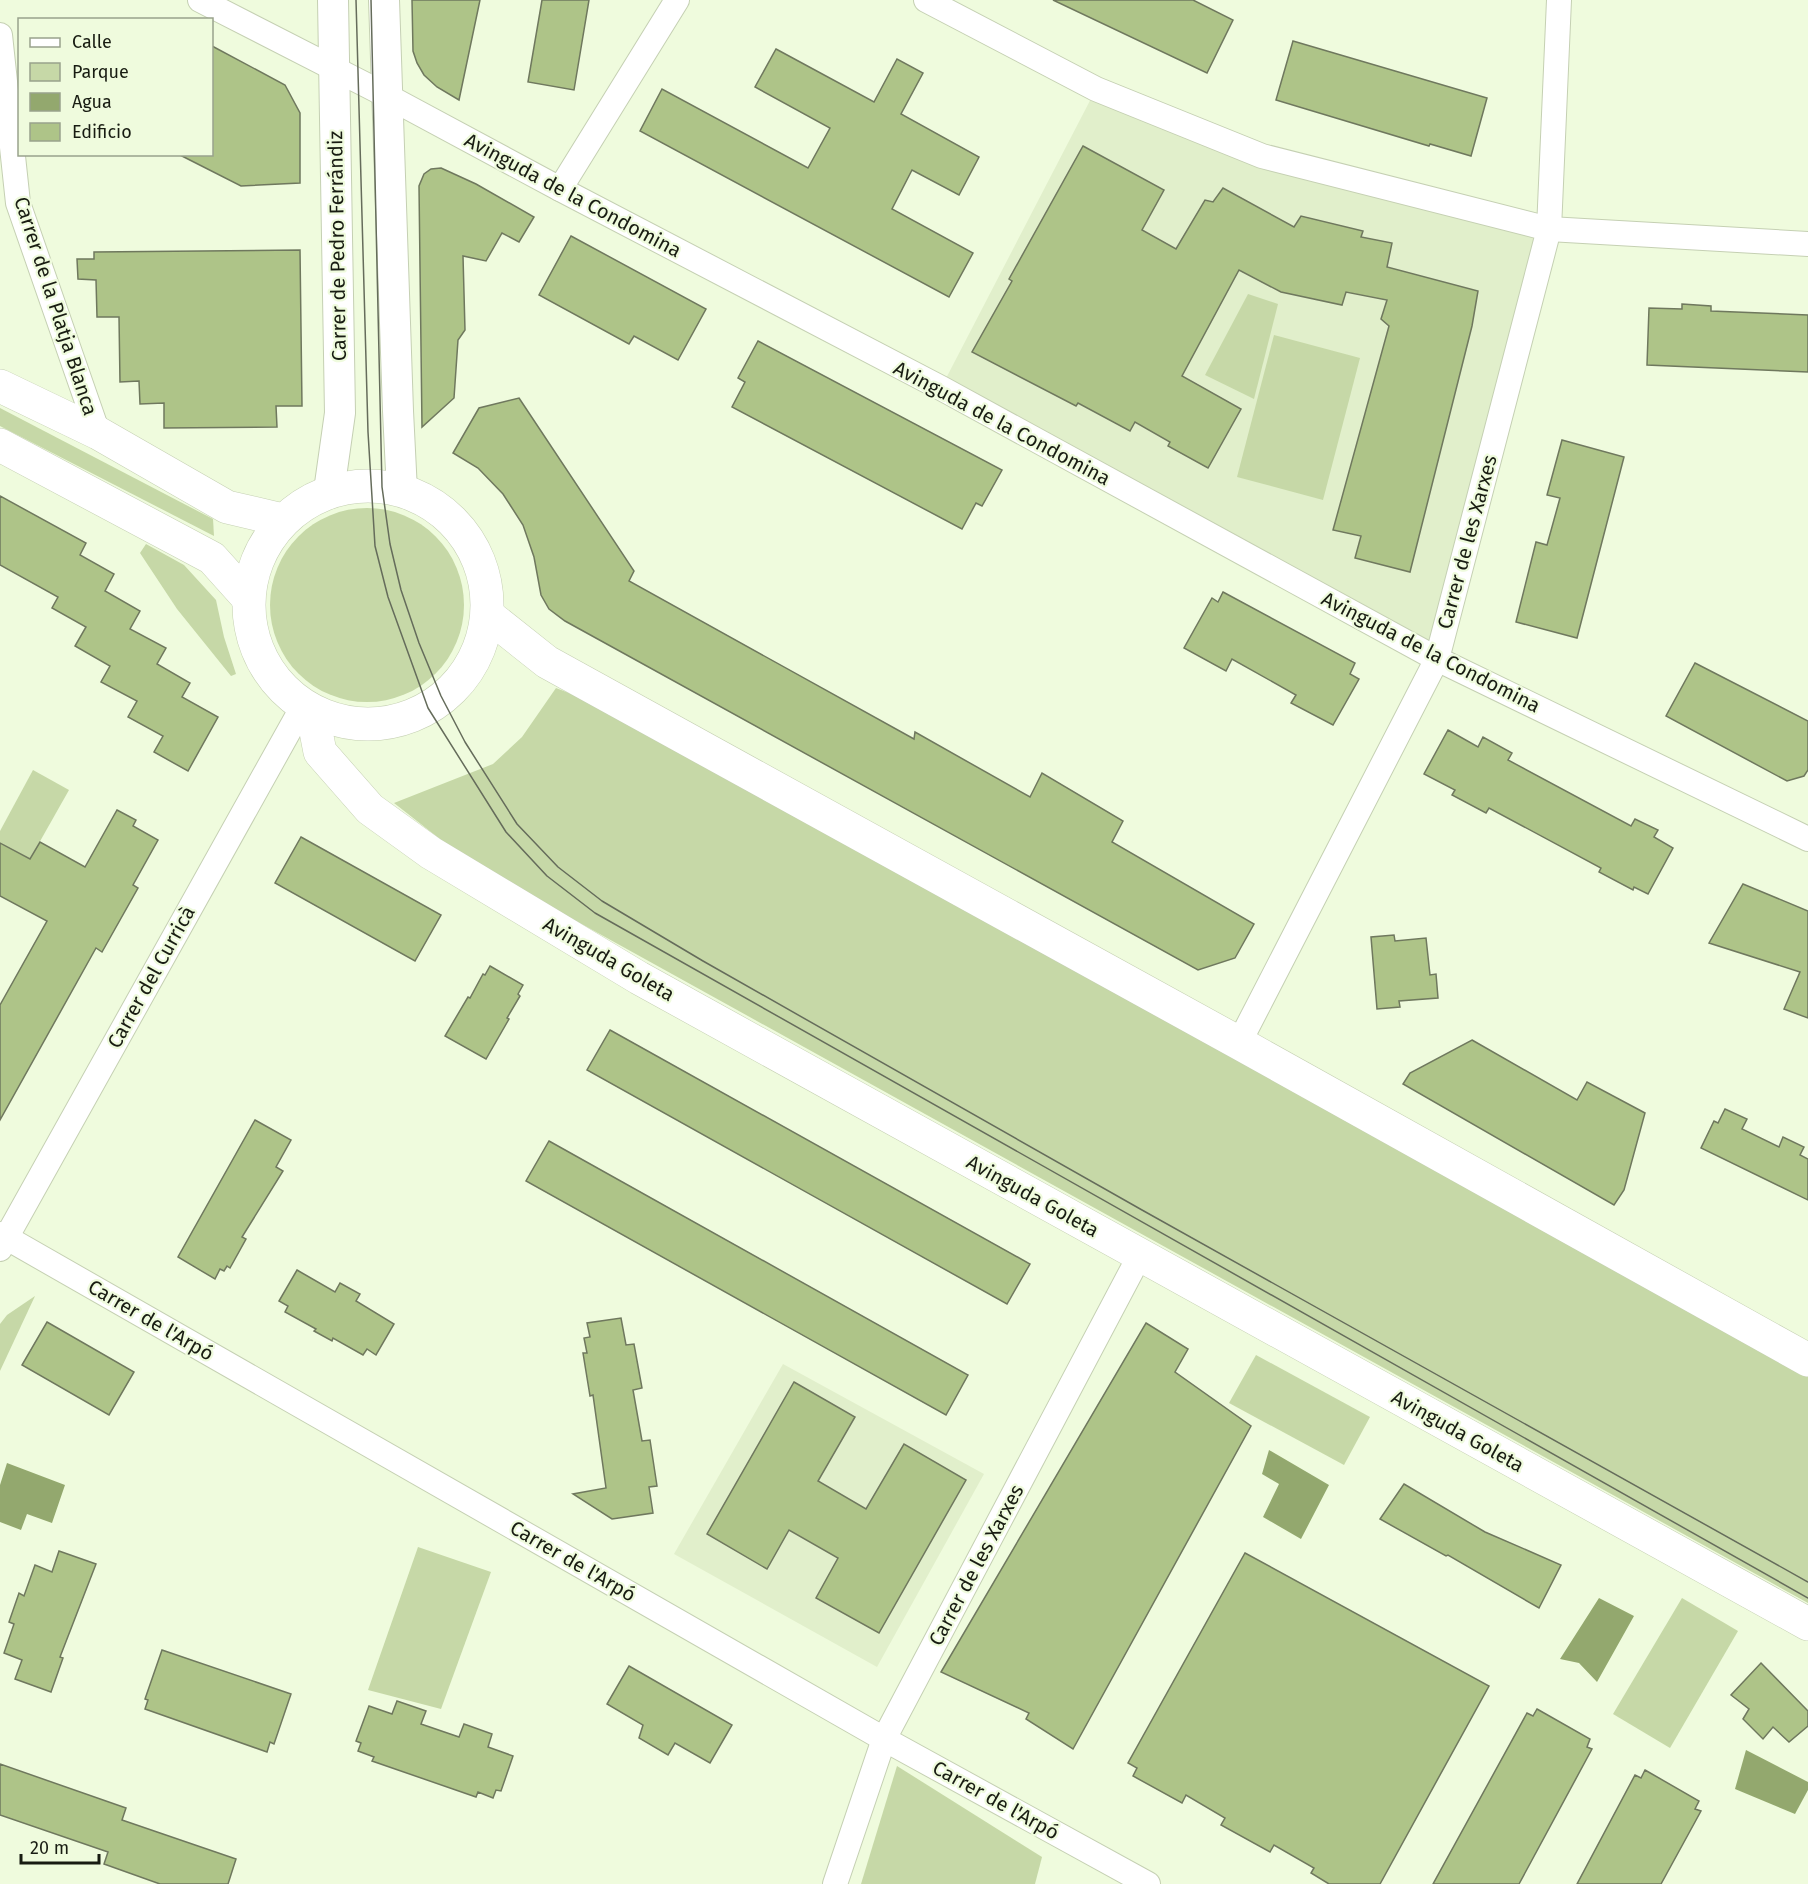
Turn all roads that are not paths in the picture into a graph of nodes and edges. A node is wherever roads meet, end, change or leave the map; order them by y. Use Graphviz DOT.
graph roads {
  1 [pos="200,0"];
  2 [pos="333,0"];
  3 [pos="384,0"];
  4 [pos="678,0"];
  5 [pos="927,0"];
  6 [pos="1559,0"];
  7 [pos="0,35"];
  8 [pos="334,68"];
  9 [pos="388,96"];
  10 [pos="560,189"];
  11 [pos="1549,230"];
  12 [pos="1808,244"];
  13 [pos="0,386"];
  14 [pos="98,433"];
  15 [pos="0,445"];
  16 [pos="329,491"];
  17 [pos="402,491"];
  18 [pos="283,520"];
  19 [pos="247,597"];
  20 [pos="489,616"];
  21 [pos="1437,659"];
  22 [pos="307,709"];
  23 [pos="1808,839"];
  24 [pos="1239,1043"];
  25 [pos="2,1240"];
  26 [pos="1140,1255"];
  27 [pos="1808,1360"];
  28 [pos="1808,1624"];
  29 [pos="884,1739"];
  30 [pos="835,1884"];
  31 [pos="1148,1884"];
  1 -- 8 [label="street, Avinguda de la Condomina"];
  2 -- 8 [label="street, Carrer de Pedro Ferrándiz"];
  3 -- 9 [label="street"];
  4 -- 10 [label="street"];
  5 -- 11 [label="street"];
  6 -- 11 [label="street, Carrer de les Xarxes"];
  7 -- 14 [label="street, Carrer de la Platja Blanca"];
  8 -- 9 [label="street, Avinguda de la Condomina"];
  8 -- 16 [label="street, Carrer de Pedro Ferrándiz"];
  9 -- 10 [label="street, Avinguda de la Condomina"];
  9 -- 17 [label="street"];
  10 -- 21 [label="street, Avinguda de la Condomina"];
  11 -- 12 [label="street"];
  11 -- 21 [label="street, Carrer de les Xarxes"];
  13 -- 14 [label="main road"];
  14 -- 18 [label="main road"];
  15 -- 19 [label="main road"];
  16 -- 17 [label="main road"];
  16 -- 18 [label="main road"];
  17 -- 20 [label="main road"];
  18 -- 19 [label="main road"];
  19 -- 22 [label="main road"];
  20 -- 22 [label="main road"];
  20 -- 24 [label="main road"];
  21 -- 23 [label="street, Avinguda de la Condomina"];
  21 -- 24 [label="street, Carrer de les Xarxes"];
  22 -- 25 [label="street, Carrer del Curricà"];
  22 -- 26 [label="main road, Avinguda Goleta"];
  24 -- 27 [label="main road"];
  25 -- 29 [label="street, Carrer de l'Arpó"];
  26 -- 28 [label="main road, Avinguda Goleta"];
  26 -- 29 [label="street, Carrer de les Xarxes"];
  29 -- 30 [label="street, Carrer de les Xarxes"];
  29 -- 31 [label="street, Carrer de l'Arpó"];
}
